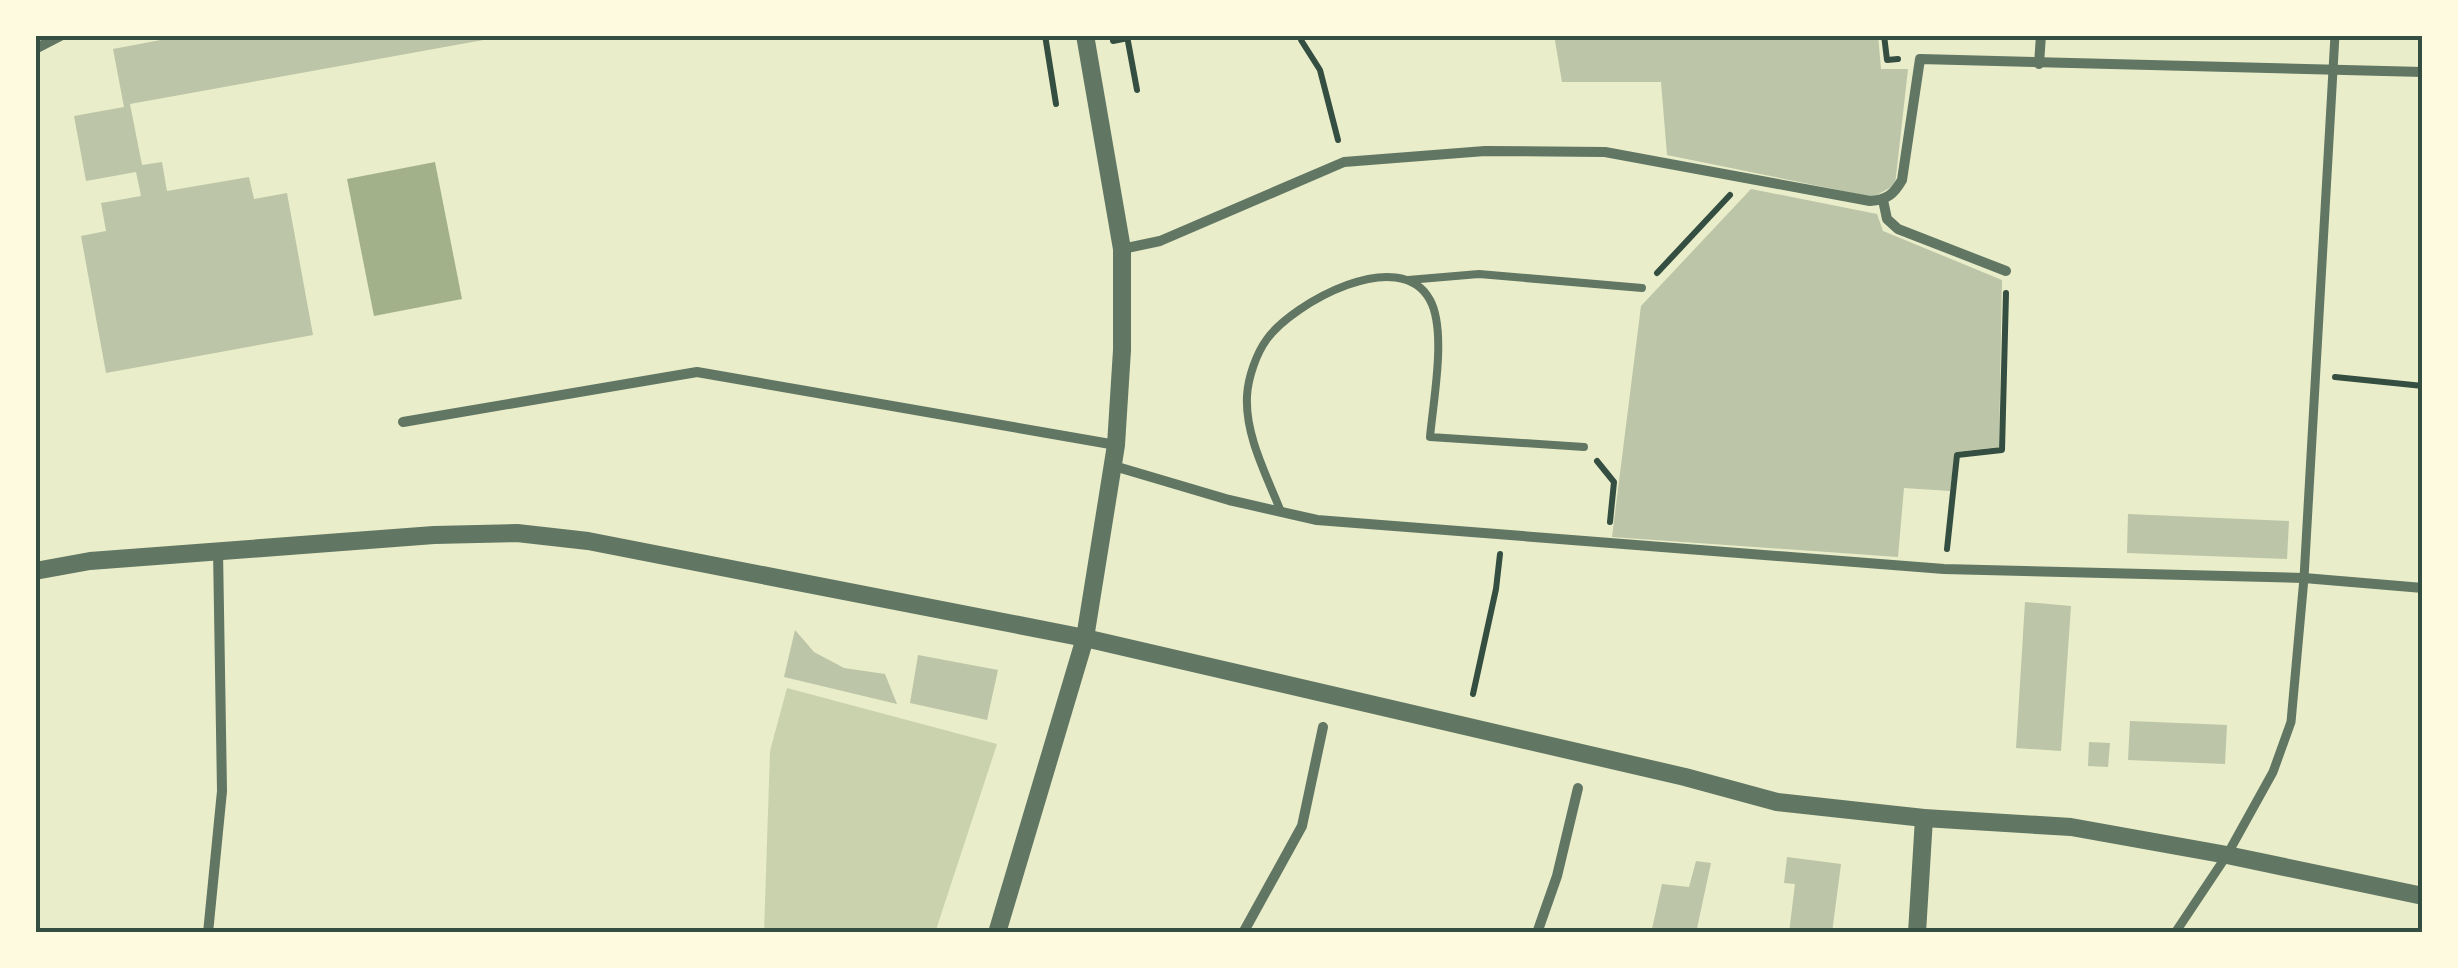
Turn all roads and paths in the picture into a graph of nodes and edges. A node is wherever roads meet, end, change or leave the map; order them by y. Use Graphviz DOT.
graph roads {
  1 [pos="62,35"];
  2 [pos="1045,35"];
  3 [pos="1085,35"];
  4 [pos="1127,35"];
  5 [pos="1304,35"];
  6 [pos="2041,35"];
  7 [pos="2335,35"];
  8 [pos="35,49"];
  9 [pos="2039,64"];
  10 [pos="2334,70"];
  11 [pos="2423,72"];
  12 [pos="1137,90"];
  13 [pos="1056,104"];
  14 [pos="1344,162"];
  15 [pos="1743,178"];
  16 [pos="1883,200"];
  17 [pos="1122,250"];
  18 [pos="2006,271"];
  19 [pos="1408,280"];
  20 [pos="1642,288"];
  21 [pos="2316,375"];
  22 [pos="2423,386"];
  23 [pos="403,422"];
  24 [pos="1116,445"];
  25 [pos="1584,447"];
  26 [pos="1114,466"];
  27 [pos="1614,482"];
  28 [pos="1281,512"];
  29 [pos="1503,534"];
  30 [pos="1607,543"];
  31 [pos="218,550"];
  32 [pos="1944,569"];
  33 [pos="35,571"];
  34 [pos="2304,578"];
  35 [pos="2423,588"];
  36 [pos="1086,638"];
  37 [pos="1473,694"];
  38 [pos="1323,727"];
  39 [pos="1578,788"];
  40 [pos="1924,818"];
  41 [pos="2227,854"];
  42 [pos="2423,896"];
  43 [pos="208,933"];
  44 [pos="997,933"];
  45 [pos="1243,933"];
  46 [pos="1537,933"];
  47 [pos="1917,933"];
  48 [pos="2175,933"];
  1 -- 8 [label="street"];
  2 -- 13 [label="path"];
  3 -- 17 [label="street"];
  4 -- 12 [label="path"];
  5 -- 14 [label="path"];
  6 -- 9 [label="street"];
  7 -- 10 [label="street"];
  9 -- 10 [label="street"];
  9 -- 16 [label="street"];
  10 -- 11 [label="street"];
  10 -- 21 [label="street"];
  14 -- 15 [label="street"];
  14 -- 17 [label="street"];
  15 -- 16 [label="street"];
  15 -- 20 [label="path"];
  16 -- 18 [label="street"];
  17 -- 24 [label="street"];
  18 -- 32 [label="path"];
  19 -- 20 [label="lane"];
  19 -- 25 [label="lane"];
  19 -- 28 [label="lane"];
  21 -- 22 [label="path"];
  21 -- 34 [label="street"];
  23 -- 24 [label="street"];
  24 -- 26 [label="street"];
  26 -- 28 [label="street"];
  26 -- 36 [label="street"];
  27 -- 30 [label="path"];
  28 -- 29 [label="street"];
  29 -- 30 [label="street"];
  29 -- 37 [label="path"];
  30 -- 32 [label="street"];
  31 -- 33 [label="street"];
  31 -- 36 [label="street"];
  31 -- 43 [label="street"];
  32 -- 34 [label="street"];
  34 -- 35 [label="street"];
  34 -- 41 [label="street"];
  36 -- 40 [label="street"];
  36 -- 44 [label="street"];
  38 -- 45 [label="street"];
  39 -- 46 [label="street"];
  40 -- 41 [label="street"];
  40 -- 47 [label="street"];
  41 -- 42 [label="street"];
  41 -- 48 [label="street"];
}
